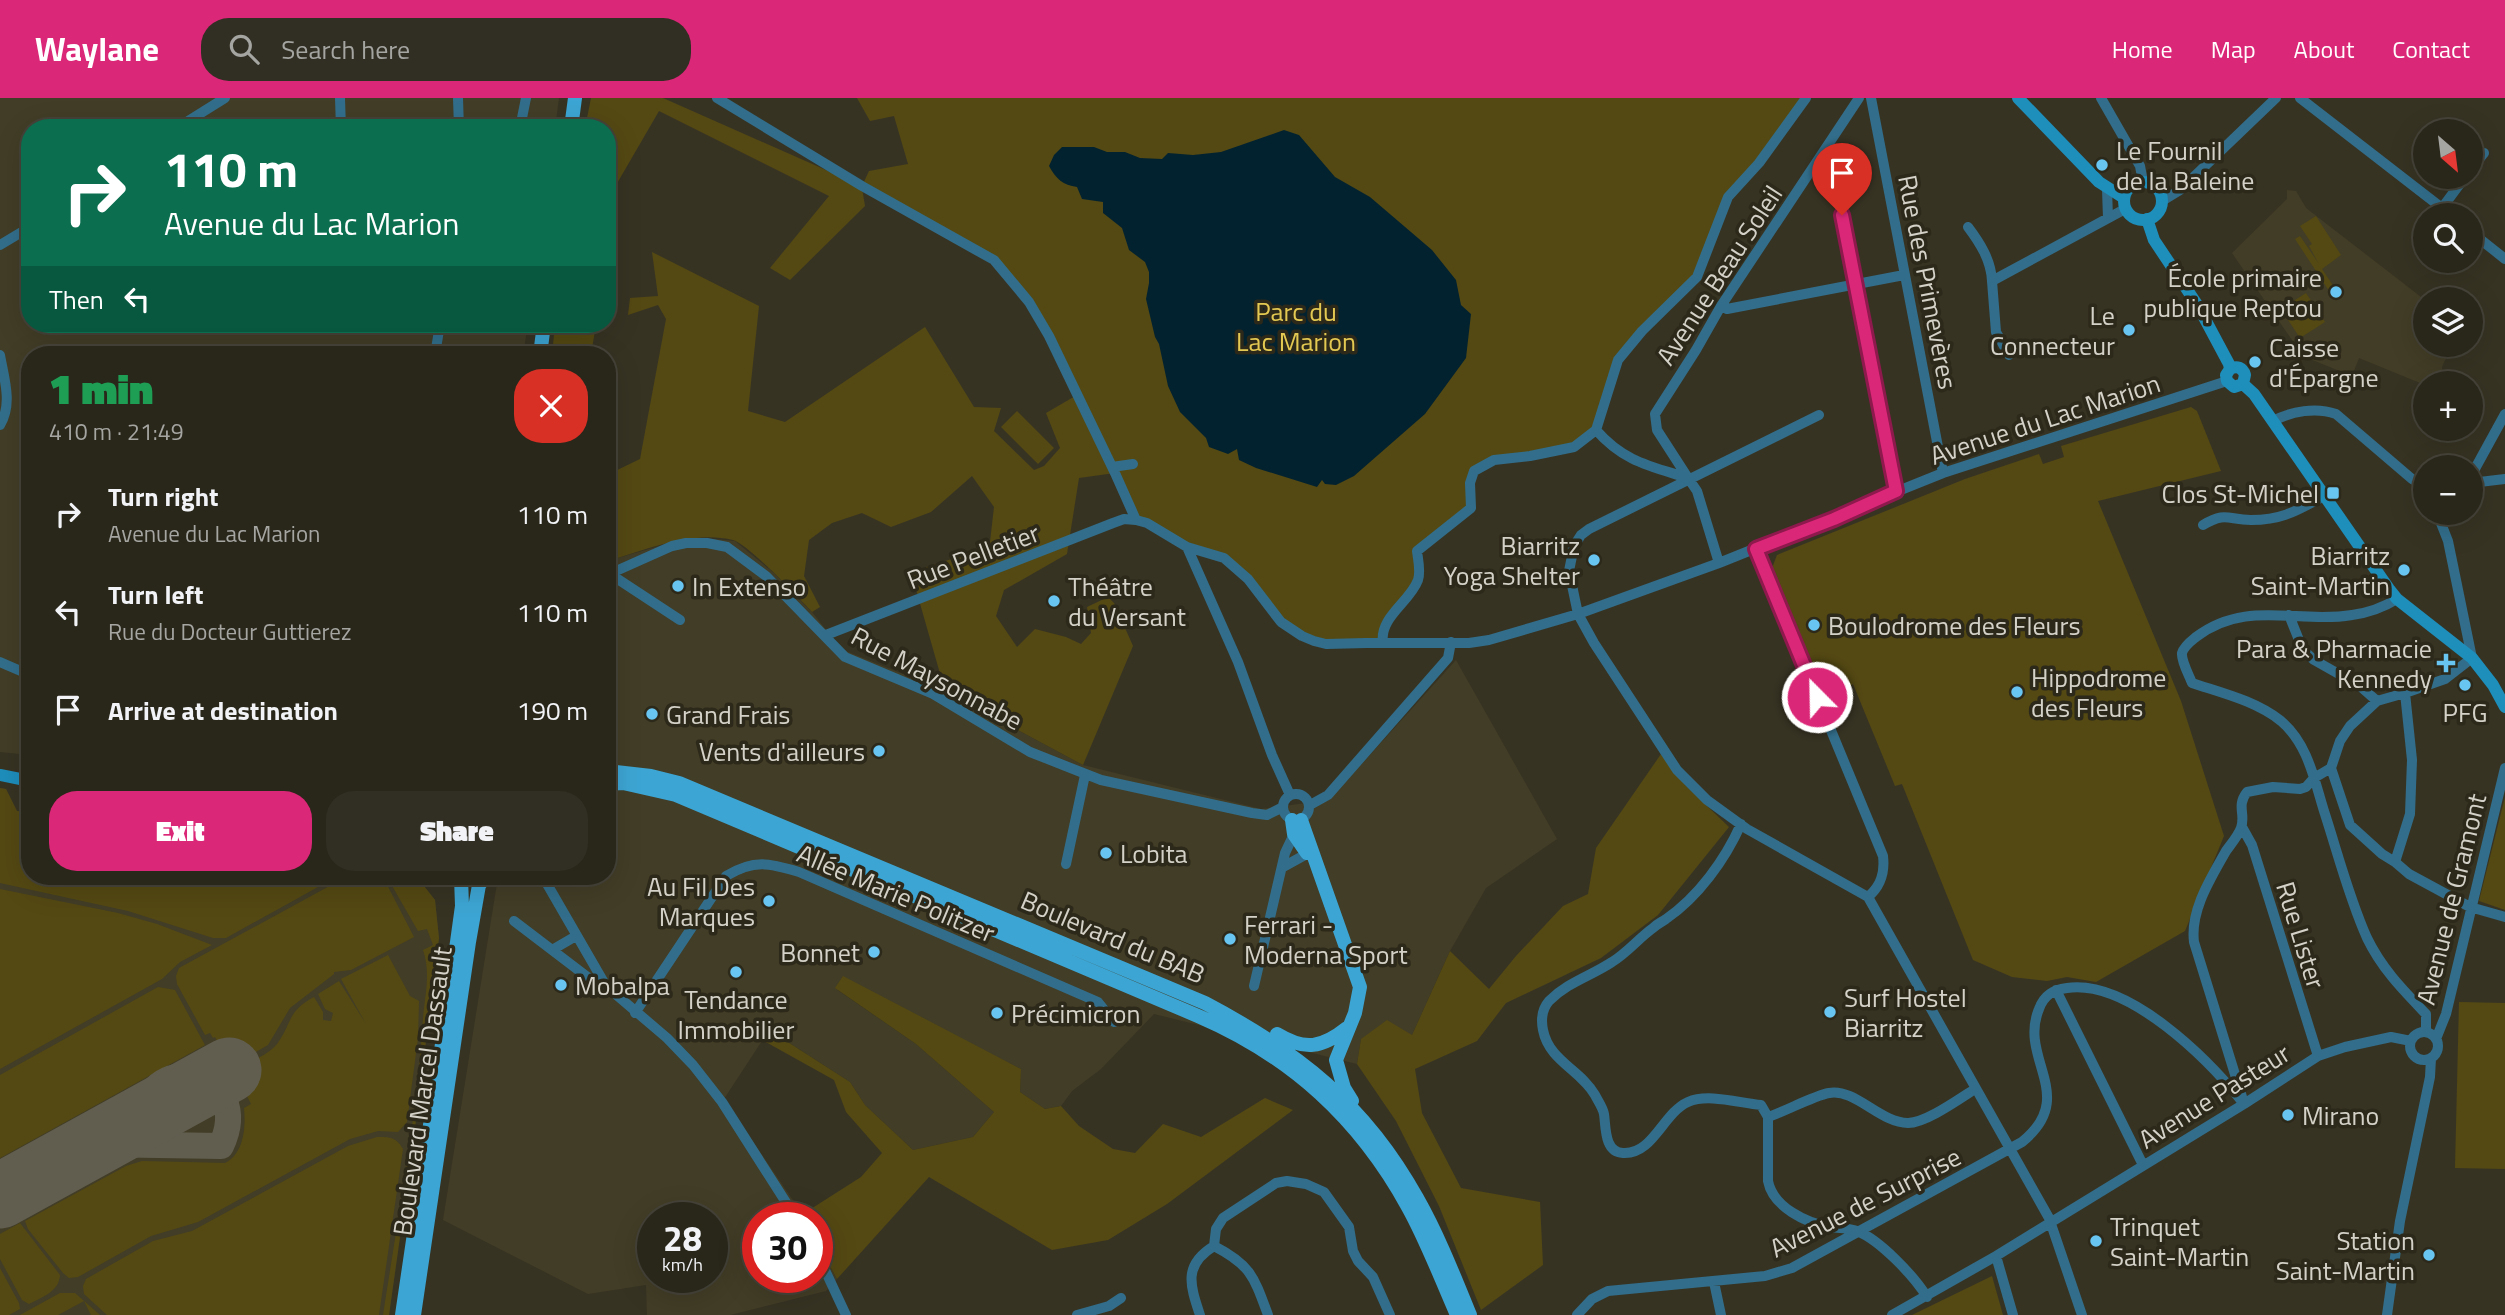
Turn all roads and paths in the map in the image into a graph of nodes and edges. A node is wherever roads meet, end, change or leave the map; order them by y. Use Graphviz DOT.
graph roads {
  1 [pos="225,98"];
  2 [pos="340,98"];
  3 [pos="458,98"];
  4 [pos="526,98"];
  5 [pos="575,98"];
  6 [pos="717,98"];
  7 [pos="1806,98"];
  8 [pos="1859,98"];
  9 [pos="1871,98"];
  10 [pos="2018,98"];
  11 [pos="2101,98"];
  12 [pos="2276,98"];
  13 [pos="2300,98"];
  14 [pos="191,119"];
  15 [pos="341,119"];
  16 [pos="459,119"];
  17 [pos="522,119"];
  18 [pos="572,119"];
  19 [pos="1828,145"];
  20 [pos="2143,182"];
  21 [pos="2107,189"];
  22 [pos="2162,201"];
  23 [pos="2436,203"];
  24 [pos="2125,204"];
  25 [pos="2108,218"];
  26 [pos="2147,219"];
  27 [pos="1968,227"];
  28 [pos="21,232"];
  29 [pos="2483,242"];
  30 [pos="0,245"];
  31 [pos="2505,259"];
  32 [pos="1905,275"];
  33 [pos="1992,281"];
  34 [pos="1857,284"];
  35 [pos="1721,306"];
  36 [pos="0,355"];
  37 [pos="2009,355"];
  38 [pos="2228,375"];
  39 [pos="2505,414"];
  40 [pos="1819,415"];
  41 [pos="2273,421"];
  42 [pos="0,425"];
  43 [pos="1596,430"];
  44 [pos="2483,455"];
  45 [pos="1133,464"];
  46 [pos="1112,467"];
  47 [pos="1944,473"];
  48 [pos="1688,478"];
  49 [pos="2413,479"];
  50 [pos="2505,479"];
  51 [pos="2483,482"];
  52 [pos="1896,491"];
  53 [pos="2324,496"];
  54 [pos="1136,520"];
  55 [pos="2203,525"];
  56 [pos="2442,525"];
  57 [pos="1187,547"];
  58 [pos="1756,549"];
  59 [pos="1719,563"];
  60 [pos="616,572"];
  61 [pos="616,579"];
  62 [pos="2398,599"];
  63 [pos="1578,614"];
  64 [pos="2289,615"];
  65 [pos="680,620"];
  66 [pos="825,635"];
  67 [pos="1451,642"];
  68 [pos="1383,643"];
  69 [pos="2472,658"];
  70 [pos="0,662"];
  71 [pos="21,671"];
  72 [pos="2405,694"];
  73 [pos="2376,701"];
  74 [pos="2505,707"];
  75 [pos="2331,768"];
  76 [pos="2505,768"];
  77 [pos="616,772"];
  78 [pos="0,775"];
  79 [pos="1085,775"];
  80 [pos="2314,778"];
  81 [pos="21,779"];
  82 [pos="616,783"];
  83 [pos="1290,795"];
  84 [pos="1310,805"];
  85 [pos="1293,820"];
  86 [pos="1741,824"];
  87 [pos="2350,825"];
  88 [pos="2242,827"];
  89 [pos="2330,831"];
  90 [pos="1308,848"];
  91 [pos="2395,862"];
  92 [pos="1066,864"];
  93 [pos="1283,867"];
  94 [pos="461,885"];
  95 [pos="479,885"];
  96 [pos="547,885"];
  97 [pos="1868,897"];
  98 [pos="2470,907"];
  99 [pos="2505,917"];
  100 [pos="514,921"];
  101 [pos="576,936"];
  102 [pos="552,950"];
  103 [pos="600,979"];
  104 [pos="1254,986"];
  105 [pos="2056,990"];
  106 [pos="1205,1003"];
  107 [pos="635,1013"];
  108 [pos="2426,1014"];
  109 [pos="2445,1014"];
  110 [pos="1114,1022"];
  111 [pos="1348,1027"];
  112 [pos="2426,1032"];
  113 [pos="2436,1039"];
  114 [pos="2411,1041"];
  115 [pos="2318,1056"];
  116 [pos="2431,1058"];
  117 [pos="1975,1089"];
  118 [pos="2244,1104"];
  119 [pos="1357,1112"];
  120 [pos="1768,1117"];
  121 [pos="2010,1150"];
  122 [pos="2143,1165"];
  123 [pos="786,1202"];
  124 [pos="2050,1222"];
  125 [pos="1857,1231"];
  126 [pos="1214,1246"];
  127 [pos="1996,1256"];
  128 [pos="1714,1282"];
  129 [pos="833,1287"];
  130 [pos="1927,1297"];
  131 [pos="1121,1298"];
  132 [pos="402,1315"];
  133 [pos="414,1315"];
  134 [pos="846,1315"];
  135 [pos="1077,1315"];
  136 [pos="1200,1315"];
  137 [pos="1268,1315"];
  138 [pos="1390,1315"];
  139 [pos="1457,1315"];
  140 [pos="1470,1315"];
  141 [pos="1577,1315"];
  142 [pos="1721,1315"];
  143 [pos="1892,1315"];
  144 [pos="2013,1315"];
  145 [pos="2082,1315"];
  146 [pos="2387,1315"];
  1 -- 14 [label="street"];
  2 -- 15 [label="street"];
  3 -- 16 [label="street"];
  4 -- 17 [label="street"];
  5 -- 18 [label="main road"];
  6 -- 46 [label="street"];
  7 -- 43 [label="street"];
  8 -- 19 [label="street, Avenue Beau Soleil"];
  9 -- 32 [label="street, Rue des Primevères"];
  10 -- 21 [label="street"];
  11 -- 20 [label="street"];
  12 -- 22 [label="street"];
  13 -- 23 [label="street"];
  19 -- 34 [label="street"];
  19 -- 35 [label="street, Avenue Beau Soleil"];
  20 -- 22 [label="street"];
  20 -- 24 [label="street"];
  21 -- 24 [label="street"];
  21 -- 25 [label="street"];
  22 -- 26 [label="street"];
  24 -- 25 [label="street"];
  24 -- 26 [label="street"];
  25 -- 33 [label="street"];
  26 -- 38 [label="street"];
  27 -- 33 [label="street"];
  28 -- 30 [label="street"];
  29 -- 31 [label="street"];
  32 -- 34 [label="street"];
  32 -- 47 [label="street, Rue des Primevères"];
  33 -- 37 [label="street"];
  34 -- 35 [label="street"];
  34 -- 52 [label="street"];
  35 -- 48 [label="street, Avenue Beau Soleil"];
  36 -- 42 [label="street"];
  38 -- 41 [label="street"];
  38 -- 47 [label="street, Avenue du Lac Marion"];
  39 -- 44 [label="street"];
  40 -- 48 [label="street"];
  41 -- 49 [label="street"];
  41 -- 53 [label="street"];
  43 -- 48 [label="street"];
  43 -- 68 [label="street"];
  45 -- 46 [label="street"];
  46 -- 54 [label="street"];
  47 -- 52 [label="street, Avenue du Lac Marion"];
  48 -- 59 [label="street, Avenue Beau Soleil"];
  48 -- 63 [label="street"];
  50 -- 51 [label="street"];
  52 -- 58 [label="street, Avenue du Lac Marion"];
  53 -- 55 [label="street"];
  53 -- 62 [label="street"];
  54 -- 57 [label="street, Avenue du Lac Marion"];
  54 -- 66 [label="street, Rue Pelletier"];
  56 -- 69 [label="street"];
  57 -- 68 [label="street, Avenue du Lac Marion"];
  57 -- 83 [label="street"];
  58 -- 59 [label="street, Avenue du Lac Marion"];
  58 -- 97 [label="street"];
  59 -- 63 [label="street, Avenue du Lac Marion"];
  60 -- 66 [label="street, Rue Maysonnabe"];
  61 -- 65 [label="street"];
  62 -- 64 [label="street"];
  62 -- 69 [label="street"];
  63 -- 67 [label="street, Avenue du Lac Marion"];
  63 -- 86 [label="street"];
  64 -- 73 [label="street"];
  64 -- 80 [label="street"];
  66 -- 79 [label="street, Rue Maysonnabe"];
  67 -- 68 [label="street, Avenue du Lac Marion"];
  67 -- 84 [label="street"];
  69 -- 72 [label="street"];
  69 -- 74 [label="street"];
  70 -- 71 [label="street"];
  72 -- 73 [label="street"];
  72 -- 91 [label="street"];
  73 -- 75 [label="street"];
  75 -- 80 [label="street"];
  75 -- 87 [label="street"];
  76 -- 98 [label="street, Avenue de Gramont"];
  77 -- 106 [label="main road, Boulevard du BAB"];
  78 -- 81 [label="street"];
  79 -- 85 [label="street, Rue Maysonnabe"];
  79 -- 92 [label="street"];
  80 -- 88 [label="street"];
  80 -- 89 [label="street"];
  82 -- 139 [label="main road, Boulevard du BAB"];
  83 -- 84 [label="street"];
  83 -- 85 [label="street"];
  84 -- 85 [label="street"];
  85 -- 90 [label="main road"];
  85 -- 93 [label="street"];
  86 -- 97 [label="street"];
  86 -- 120 [label="street"];
  87 -- 89 [label="street"];
  87 -- 91 [label="street"];
  88 -- 115 [label="street, Rue Lister"];
  88 -- 118 [label="street"];
  89 -- 108 [label="street"];
  90 -- 93 [label="street"];
  90 -- 111 [label="main road"];
  91 -- 98 [label="street"];
  93 -- 104 [label="street"];
  94 -- 132 [label="main road, Boulevard Marcel Dassault"];
  95 -- 133 [label="main road, Boulevard Marcel Dassault"];
  96 -- 101 [label="street"];
  97 -- 117 [label="street"];
  98 -- 99 [label="street"];
  98 -- 109 [label="street, Avenue de Gramont"];
  100 -- 102 [label="street"];
  101 -- 102 [label="street"];
  101 -- 103 [label="street"];
  102 -- 103 [label="street"];
  103 -- 107 [label="street"];
  105 -- 118 [label="street"];
  105 -- 121 [label="street, Avenue de Surprise"];
  105 -- 122 [label="street"];
  106 -- 111 [label="main road"];
  106 -- 119 [label="main road, Boulevard du BAB"];
  107 -- 110 [label="street, Allée Marie Politzer"];
  107 -- 123 [label="street"];
  108 -- 109 [label="street"];
  108 -- 112 [label="street"];
  109 -- 113 [label="street, Avenue de Gramont"];
  111 -- 119 [label="main road"];
  112 -- 113 [label="street"];
  112 -- 114 [label="street"];
  113 -- 116 [label="street"];
  114 -- 115 [label="street, Avenue Pasteur"];
  114 -- 116 [label="street"];
  115 -- 118 [label="street, Avenue Pasteur"];
  116 -- 146 [label="street"];
  117 -- 120 [label="street"];
  117 -- 121 [label="street"];
  118 -- 122 [label="street, Avenue Pasteur"];
  119 -- 140 [label="main road, Boulevard du BAB"];
  120 -- 125 [label="street"];
  121 -- 124 [label="street"];
  121 -- 125 [label="street, Avenue de Surprise"];
  122 -- 124 [label="street, Avenue Pasteur"];
  124 -- 127 [label="street, Avenue Pasteur"];
  124 -- 145 [label="street"];
  125 -- 128 [label="street, Avenue de Surprise"];
  125 -- 130 [label="street"];
  126 -- 136 [label="street"];
  126 -- 137 [label="street"];
  126 -- 138 [label="street"];
  127 -- 130 [label="street, Avenue Pasteur"];
  127 -- 144 [label="street"];
  128 -- 141 [label="street, Avenue de Surprise"];
  128 -- 142 [label="street"];
  129 -- 134 [label="street"];
  130 -- 143 [label="street, Avenue Pasteur"];
  131 -- 135 [label="street"];
}
